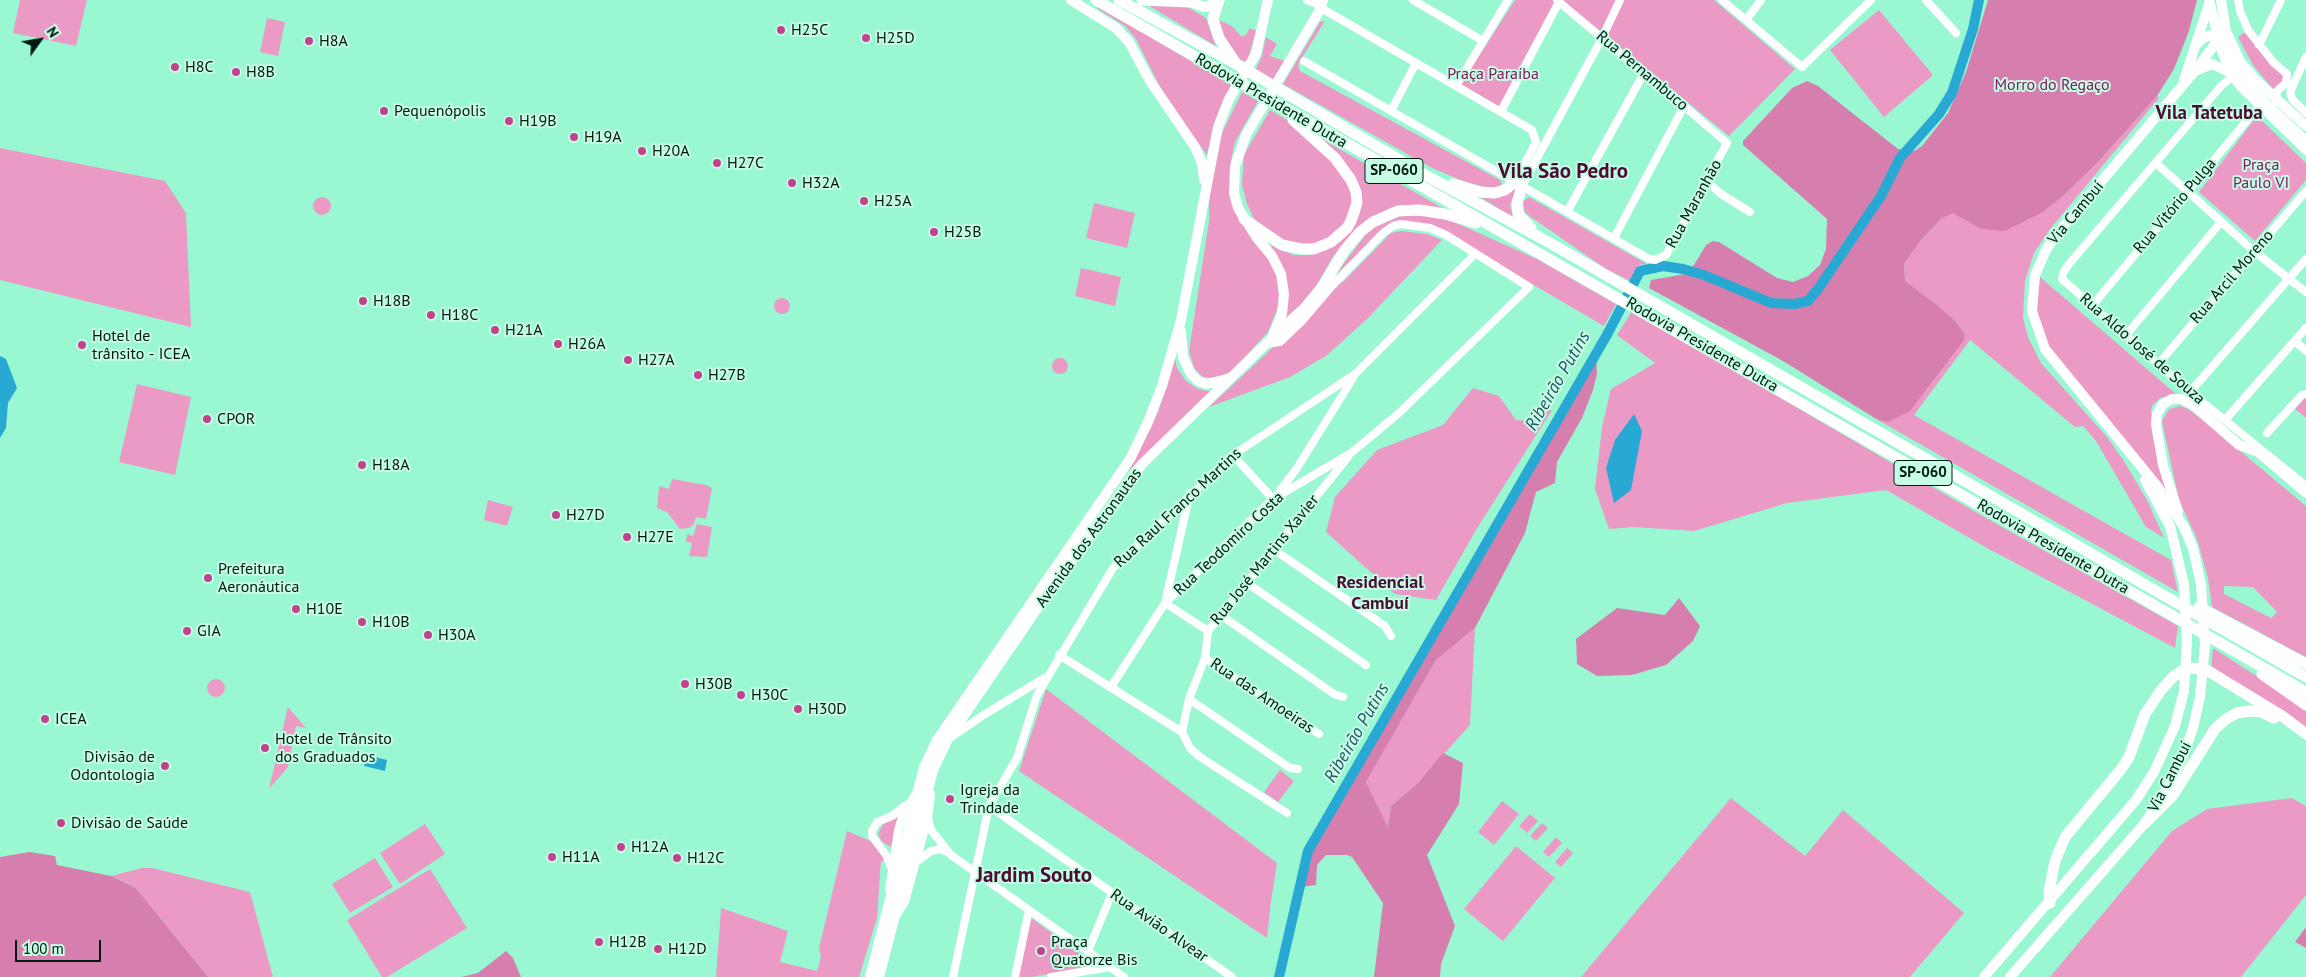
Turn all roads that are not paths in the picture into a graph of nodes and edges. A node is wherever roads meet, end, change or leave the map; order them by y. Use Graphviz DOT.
graph roads {
  1 [pos="1071,0"];
  2 [pos="1096,0"];
  3 [pos="1119,0"];
  4 [pos="1142,0"];
  5 [pos="1217,0"];
  6 [pos="1268,0"];
  7 [pos="1307,0"];
  8 [pos="1413,0"];
  9 [pos="1508,0"];
  10 [pos="1620,0"];
  11 [pos="1722,0"];
  12 [pos="1761,0"];
  13 [pos="1871,0"];
  14 [pos="1926,0"];
  15 [pos="2209,0"];
  16 [pos="2221,0"];
  17 [pos="2238,0"];
  18 [pos="2281,0"];
  19 [pos="1558,1"];
  20 [pos="1191,3"];
  21 [pos="1320,4"];
  22 [pos="1746,20"];
  23 [pos="1956,33"];
  24 [pos="2219,33"];
  25 [pos="1602,38"];
  26 [pos="1483,41"];
  27 [pos="2259,46"];
  28 [pos="2193,48"];
  29 [pos="2306,57"];
  30 [pos="1304,61"];
  31 [pos="1416,63"];
  32 [pos="1238,65"];
  33 [pos="2194,72"];
  34 [pos="1644,73"];
  35 [pos="2231,74"];
  36 [pos="2182,84"];
  37 [pos="2289,85"];
  38 [pos="1456,86"];
  39 [pos="2277,99"];
  40 [pos="1277,105"];
  41 [pos="1684,106"];
  42 [pos="2259,106"];
  43 [pos="1391,111"];
  44 [pos="1501,111"];
  45 [pos="2272,113"];
  46 [pos="2306,113"];
  47 [pos="2306,126"];
  48 [pos="2306,141"];
  49 [pos="1727,143"];
  50 [pos="2306,151"];
  51 [pos="2156,163"];
  52 [pos="1427,176"];
  53 [pos="1706,181"];
  54 [pos="1518,184"];
  55 [pos="2306,191"];
  56 [pos="2187,192"];
  57 [pos="1205,193"];
  58 [pos="1567,212"];
  59 [pos="1750,212"];
  60 [pos="1244,219"];
  61 [pos="2221,222"];
  62 [pos="1510,236"];
  63 [pos="1614,238"];
  64 [pos="1550,243"];
  65 [pos="2255,252"];
  66 [pos="1475,254"];
  67 [pos="2306,259"];
  68 [pos="2289,278"];
  69 [pos="1328,286"];
  70 [pos="2306,292"];
  71 [pos="2092,306"];
  72 [pos="1181,320"];
  73 [pos="2306,328"];
  74 [pos="2126,335"];
  75 [pos="1269,341"];
  76 [pos="2295,341"];
  77 [pos="2306,351"];
  78 [pos="2158,363"];
  79 [pos="1355,374"];
  80 [pos="1232,377"];
  81 [pos="2190,392"];
  82 [pos="2306,394"];
  83 [pos="2225,420"];
  84 [pos="2268,433"];
  85 [pos="2256,451"];
  86 [pos="1351,453"];
  87 [pos="1233,454"];
  88 [pos="2132,455"];
  89 [pos="1297,468"];
  90 [pos="1315,473"];
  91 [pos="2306,486"];
  92 [pos="1190,493"];
  93 [pos="2306,494"];
  94 [pos="1273,499"];
  95 [pos="2184,527"];
  96 [pos="2066,540"];
  97 [pos="1274,549"];
  98 [pos="1247,583"];
  99 [pos="1165,603"];
  100 [pos="1222,616"];
  101 [pos="2185,624"];
  102 [pos="1208,631"];
  103 [pos="1391,636"];
  104 [pos="1059,655"];
  105 [pos="1205,658"];
  106 [pos="2306,664"];
  107 [pos="1366,665"];
  108 [pos="1047,676"];
  109 [pos="2306,677"];
  110 [pos="1111,687"];
  111 [pos="2306,692"];
  112 [pos="1343,697"];
  113 [pos="1189,699"];
  114 [pos="2306,705"];
  115 [pos="968,709"];
  116 [pos="985,714"];
  117 [pos="1182,732"];
  118 [pos="1319,734"];
  119 [pos="2306,734"];
  120 [pos="948,739"];
  121 [pos="2306,740"];
  122 [pos="1298,769"];
  123 [pos="920,803"];
  124 [pos="989,806"];
  125 [pos="1287,813"];
  126 [pos="928,818"];
  127 [pos="2145,823"];
  128 [pos="951,854"];
  129 [pos="916,862"];
  130 [pos="974,871"];
  131 [pos="902,873"];
  132 [pos="1112,893"];
  133 [pos="2050,902"];
  134 [pos="1029,910"];
  135 [pos="890,918"];
  136 [pos="1088,951"];
  137 [pos="1110,967"];
  138 [pos="870,977"];
  139 [pos="879,977"];
  140 [pos="953,977"];
  141 [pos="1015,977"];
  142 [pos="1051,977"];
  143 [pos="1124,977"];
  144 [pos="1232,977"];
  145 [pos="1984,977"];
  146 [pos="2010,977"];
  1 -- 57 [label="main road"];
  2 -- 40 [label="highway, Rodovia Presidente Dutra / SP-060"];
  3 -- 32 [label="highway, Rodovia Presidente Dutra / SP-060"];
  4 -- 20 [label="highway"];
  5 -- 20 [label="main road"];
  5 -- 32 [label="highway"];
  6 -- 57 [label="main road, Avenida dos Astronautas"];
  7 -- 21 [label="street"];
  8 -- 26 [label="street"];
  9 -- 26 [label="street"];
  10 -- 25 [label="street"];
  11 -- 22 [label="street"];
  12 -- 22 [label="street"];
  13 -- 22 [label="street"];
  14 -- 23 [label="street"];
  15 -- 24 [label="main road"];
  15 -- 28 [label="main road, Via Cambuí"];
  16 -- 24 [label="main road"];
  17 -- 27 [label="street"];
  18 -- 27 [label="street"];
  19 -- 25 [label="street, Rua Pernambuco"];
  19 -- 44 [label="street"];
  21 -- 31 [label="street"];
  21 -- 60 [label="main road, Avenida dos Astronautas"];
  24 -- 28 [label="main road"];
  24 -- 33 [label="main road, Via Cambuí"];
  24 -- 35 [label="street"];
  24 -- 39 [label="main road"];
  24 -- 45 [label="main road"];
  25 -- 34 [label="street, Rua Pernambuco"];
  25 -- 54 [label="street"];
  26 -- 38 [label="street"];
  27 -- 37 [label="street"];
  28 -- 36 [label="main road, Via Cambuí"];
  29 -- 37 [label="street"];
  30 -- 43 [label="street"];
  31 -- 38 [label="street"];
  31 -- 43 [label="street"];
  32 -- 52 [label="highway, Rodovia Presidente Dutra / SP-060"];
  33 -- 35 [label="main road"];
  33 -- 36 [label="main road, Via Cambuí"];
  34 -- 41 [label="street, Rua Pernambuco"];
  34 -- 58 [label="street"];
  35 -- 42 [label="street"];
  35 -- 51 [label="street"];
  36 -- 88 [label="main road, Via Cambuí"];
  37 -- 39 [label="street"];
  37 -- 46 [label="street"];
  38 -- 44 [label="street"];
  39 -- 45 [label="street"];
  39 -- 47 [label="main road"];
  40 -- 60 [label="highway"];
  40 -- 62 [label="highway, Rodovia Presidente Dutra / SP-060"];
  41 -- 49 [label="street, Rua Pernambuco"];
  41 -- 63 [label="street"];
  42 -- 45 [label="street"];
  42 -- 56 [label="street, Rua Vitório Pulga"];
  43 -- 54 [label="street"];
  44 -- 54 [label="street"];
  45 -- 48 [label="main road"];
  45 -- 50 [label="street"];
  49 -- 53 [label="street, Rua Maranhão"];
  51 -- 56 [label="street"];
  51 -- 71 [label="street, Rua Aldo José de Souza"];
  52 -- 54 [label="highway"];
  52 -- 64 [label="highway, Rodovia Presidente Dutra / SP-060"];
  53 -- 59 [label="street"];
  53 -- 63 [label="street, Rua Maranhão"];
  54 -- 58 [label="street"];
  54 -- 64 [label="highway"];
  55 -- 65 [label="street, Rua Arcil Moreno"];
  56 -- 61 [label="street"];
  56 -- 71 [label="street, Rua Vitório Pulga"];
  57 -- 72 [label="main road, Avenida dos Astronautas"];
  58 -- 63 [label="street"];
  60 -- 75 [label="main road, Avenida dos Astronautas"];
  61 -- 65 [label="street"];
  61 -- 74 [label="street"];
  62 -- 69 [label="highway"];
  62 -- 101 [label="highway, Rodovia Presidente Dutra / SP-060"];
  64 -- 96 [label="highway, Rodovia Presidente Dutra / SP-060"];
  65 -- 68 [label="street"];
  65 -- 78 [label="street, Rua Arcil Moreno"];
  66 -- 69 [label="street"];
  66 -- 79 [label="street, Rua Raul Franco Martins"];
  66 -- 86 [label="street, Rua Teodomiro Costa"];
  67 -- 68 [label="street"];
  68 -- 70 [label="street"];
  68 -- 81 [label="street"];
  69 -- 75 [label="highway"];
  71 -- 74 [label="street, Rua Aldo José de Souza"];
  72 -- 80 [label="main road"];
  72 -- 123 [label="main road, Avenida dos Astronautas"];
  73 -- 76 [label="street"];
  74 -- 78 [label="street, Rua Aldo José de Souza"];
  75 -- 80 [label="main road, Avenida dos Astronautas"];
  76 -- 77 [label="street"];
  76 -- 83 [label="street"];
  78 -- 81 [label="street, Rua Aldo José de Souza"];
  79 -- 87 [label="street, Rua Raul Franco Martins"];
  79 -- 89 [label="street"];
  80 -- 115 [label="main road, Avenida dos Astronautas"];
  81 -- 83 [label="street, Rua Aldo José de Souza"];
  82 -- 84 [label="street"];
  83 -- 85 [label="street, Rua Aldo José de Souza"];
  83 -- 91 [label="street, Rua Aldo José de Souza"];
  85 -- 93 [label="street, Rua Aldo José de Souza"];
  85 -- 95 [label="main road"];
  86 -- 90 [label="street, Rua Teodomiro Costa"];
  86 -- 97 [label="street, Rua José Martins Xavier"];
  87 -- 92 [label="street, Rua Raul Franco Martins"];
  87 -- 94 [label="street"];
  88 -- 95 [label="main road, Via Cambuí"];
  88 -- 133 [label="main road, Via Cambuí"];
  89 -- 90 [label="street"];
  89 -- 94 [label="street"];
  90 -- 94 [label="street, Rua Teodomiro Costa"];
  92 -- 99 [label="street"];
  92 -- 104 [label="street, Rua Raul Franco Martins"];
  94 -- 99 [label="street, Rua Teodomiro Costa"];
  95 -- 127 [label="main road, Via Cambuí"];
  96 -- 106 [label="highway"];
  96 -- 109 [label="highway, Rodovia Presidente Dutra / SP-060"];
  97 -- 98 [label="street, Rua José Martins Xavier"];
  97 -- 103 [label="street"];
  98 -- 100 [label="street, Rua José Martins Xavier"];
  98 -- 107 [label="street"];
  99 -- 102 [label="street"];
  99 -- 110 [label="street, Rua Teodomiro Costa"];
  100 -- 102 [label="street, Rua José Martins Xavier"];
  100 -- 112 [label="street"];
  101 -- 111 [label="highway, Rodovia Presidente Dutra / SP-060"];
  101 -- 114 [label="highway"];
  102 -- 105 [label="street, Rua José Martins Xavier"];
  104 -- 108 [label="street, Rua Raul Franco Martins"];
  104 -- 110 [label="street"];
  105 -- 113 [label="street, Rua José Martins Xavier"];
  105 -- 118 [label="street, Rua das Amoeiras"];
  108 -- 116 [label="street, Rua Raul Franco Martins"];
  108 -- 124 [label="street"];
  110 -- 117 [label="street"];
  113 -- 117 [label="street, Rua José Martins Xavier"];
  113 -- 122 [label="street"];
  115 -- 116 [label="street"];
  115 -- 120 [label="main road, Avenida dos Astronautas"];
  116 -- 120 [label="street, Rua Raul Franco Martins"];
  117 -- 125 [label="street"];
  119 -- 133 [label="highway"];
  120 -- 123 [label="main road, Avenida dos Astronautas"];
  121 -- 127 [label="highway"];
  123 -- 126 [label="street"];
  123 -- 131 [label="main road, Avenida dos Astronautas"];
  123 -- 131 [label="street"];
  123 -- 131 [label="street"];
  124 -- 130 [label="street"];
  124 -- 132 [label="street, Rua Avião Alvear"];
  126 -- 128 [label="street"];
  126 -- 129 [label="street"];
  127 -- 146 [label="main road, Via Cambuí"];
  128 -- 129 [label="street"];
  128 -- 130 [label="street"];
  129 -- 131 [label="street"];
  130 -- 134 [label="street"];
  130 -- 140 [label="street"];
  131 -- 135 [label="main road, Avenida dos Astronautas"];
  131 -- 135 [label="street"];
  132 -- 136 [label="street"];
  132 -- 144 [label="street, Rua Avião Alvear"];
  133 -- 145 [label="main road, Via Cambuí"];
  134 -- 136 [label="street"];
  134 -- 141 [label="street"];
  135 -- 138 [label="main road, Avenida dos Astronautas"];
  135 -- 139 [label="main road, Avenida dos Astronautas"];
  136 -- 137 [label="street"];
  137 -- 142 [label="street"];
  137 -- 143 [label="street"];
}
